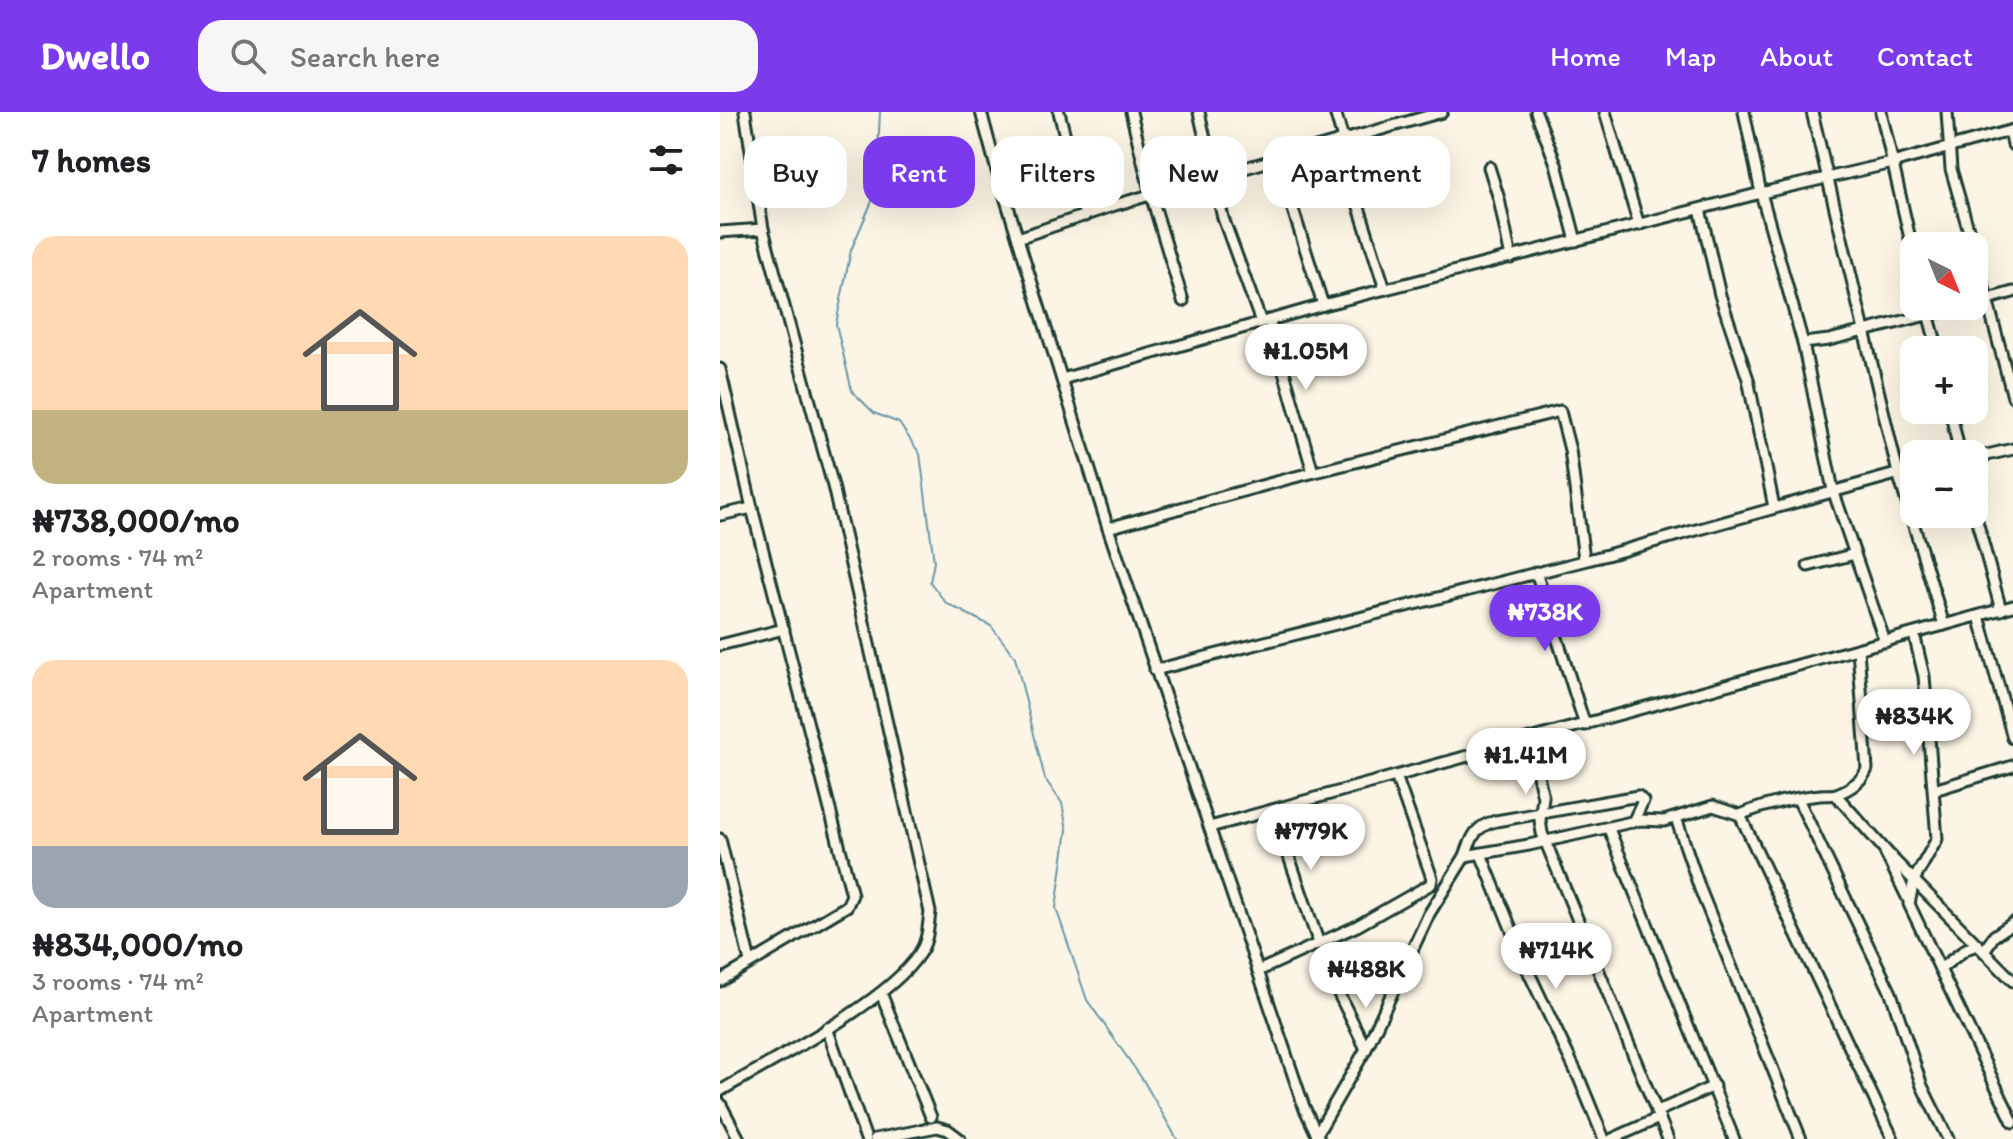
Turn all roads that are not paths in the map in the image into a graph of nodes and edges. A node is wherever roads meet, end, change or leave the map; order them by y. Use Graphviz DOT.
graph roads {
  1 [pos="745,112"];
  2 [pos="981,112"];
  3 [pos="1059,112"];
  4 [pos="1131,112"];
  5 [pos="1199,112"];
  6 [pos="1335,112"];
  7 [pos="1442,112"];
  8 [pos="1536,112"];
  9 [pos="1605,112"];
  10 [pos="1744,112"];
  11 [pos="1812,112"];
  12 [pos="1881,112"];
  13 [pos="1947,112"];
  14 [pos="2011,130"];
  15 [pos="1205,136"];
  16 [pos="1339,136"];
  17 [pos="1355,136"];
  18 [pos="2013,145"];
  19 [pos="1951,146"];
  20 [pos="1140,149"];
  21 [pos="1892,163"];
  22 [pos="1489,167"];
  23 [pos="1827,178"];
  24 [pos="1761,193"];
  25 [pos="1140,198"];
  26 [pos="1155,208"];
  27 [pos="1221,208"];
  28 [pos="1292,208"];
  29 [pos="1361,208"];
  30 [pos="1700,209"];
  31 [pos="1085,216"];
  32 [pos="1639,225"];
  33 [pos="763,229"];
  34 [pos="720,232"];
  35 [pos="1908,232"];
  36 [pos="1969,232"];
  37 [pos="1018,238"];
  38 [pos="1576,241"];
  39 [pos="1511,258"];
  40 [pos="1385,289"];
  41 [pos="2013,292"];
  42 [pos="1988,298"];
  43 [pos="1183,301"];
  44 [pos="1323,305"];
  45 [pos="1900,319"];
  46 [pos="1265,321"];
  47 [pos="1864,330"];
  48 [pos="1803,343"];
  49 [pos="720,369"];
  50 [pos="1062,379"];
  51 [pos="2013,397"];
  52 [pos="2013,449"];
  53 [pos="1988,455"];
  54 [pos="1313,472"];
  55 [pos="1898,473"];
  56 [pos="1833,490"];
  57 [pos="1774,507"];
  58 [pos="752,508"];
  59 [pos="720,515"];
  60 [pos="1108,528"];
  61 [pos="1979,528"];
  62 [pos="1855,554"];
  63 [pos="1584,559"];
  64 [pos="1808,566"];
  65 [pos="1536,572"];
  66 [pos="2013,606"];
  67 [pos="2001,610"];
  68 [pos="1979,616"];
  69 [pos="1944,625"];
  70 [pos="784,629"];
  71 [pos="1914,634"];
  72 [pos="1885,642"];
  73 [pos="720,645"];
  74 [pos="1858,649"];
  75 [pos="1155,670"];
  76 [pos="1585,725"];
  77 [pos="2013,738"];
  78 [pos="1530,740"];
  79 [pos="2013,766"];
  80 [pos="1396,776"];
  81 [pos="1934,790"];
  82 [pos="1836,795"];
  83 [pos="1798,799"];
  84 [pos="1273,810"];
  85 [pos="1540,812"];
  86 [pos="1740,815"];
  87 [pos="1676,818"];
  88 [pos="1633,822"];
  89 [pos="1210,827"];
  90 [pos="1609,829"];
  91 [pos="720,839"];
  92 [pos="1546,841"];
  93 [pos="1884,849"];
  94 [pos="1481,854"];
  95 [pos="1465,856"];
  96 [pos="1914,880"];
  97 [pos="1908,899"];
  98 [pos="2013,923"];
  99 [pos="1319,944"];
  100 [pos="1980,948"];
  101 [pos="750,962"];
  102 [pos="1940,969"];
  103 [pos="1258,971"];
  104 [pos="720,981"];
  105 [pos="2013,981"];
  106 [pos="1335,986"];
  107 [pos="881,993"];
  108 [pos="827,1028"];
  109 [pos="1366,1049"];
  110 [pos="1714,1086"];
  111 [pos="720,1091"];
  112 [pos="720,1103"];
  113 [pos="1657,1115"];
  114 [pos="931,1117"];
  115 [pos="2013,1122"];
  116 [pos="1318,1137"];
  117 [pos="739,1139"];
  118 [pos="866,1139"];
  119 [pos="875,1139"];
  120 [pos="960,1139"];
  121 [pos="1604,1139"];
  122 [pos="1612,1139"];
  123 [pos="1668,1139"];
  124 [pos="1734,1139"];
  125 [pos="1801,1139"];
  126 [pos="1893,1139"];
  127 [pos="1948,1139"];
  1 -- 33 [label="street"];
  2 -- 37 [label="street"];
  3 -- 31 [label="street"];
  4 -- 20 [label="street"];
  5 -- 15 [label="street"];
  6 -- 16 [label="street"];
  7 -- 17 [label="street"];
  8 -- 38 [label="street"];
  9 -- 32 [label="street"];
  10 -- 24 [label="street"];
  11 -- 23 [label="street"];
  12 -- 21 [label="street"];
  13 -- 19 [label="street"];
  14 -- 18 [label="street"];
  14 -- 19 [label="street"];
  19 -- 21 [label="street"];
  19 -- 36 [label="street"];
  21 -- 23 [label="street"];
  21 -- 35 [label="street"];
  22 -- 39 [label="street"];
  23 -- 24 [label="street"];
  23 -- 47 [label="street"];
  24 -- 30 [label="street"];
  24 -- 48 [label="street"];
  25 -- 31 [label="street"];
  26 -- 43 [label="street"];
  27 -- 46 [label="street"];
  28 -- 44 [label="street"];
  29 -- 40 [label="street"];
  30 -- 32 [label="street"];
  30 -- 57 [label="street"];
  31 -- 37 [label="street"];
  32 -- 38 [label="street"];
  33 -- 34 [label="street"];
  33 -- 107 [label="street"];
  37 -- 50 [label="street"];
  38 -- 39 [label="street"];
  39 -- 40 [label="street"];
  40 -- 44 [label="street"];
  41 -- 42 [label="street"];
  42 -- 51 [label="street"];
  44 -- 46 [label="street"];
  45 -- 47 [label="street"];
  46 -- 50 [label="street"];
  46 -- 54 [label="street"];
  47 -- 48 [label="street"];
  47 -- 55 [label="street"];
  48 -- 56 [label="street"];
  49 -- 58 [label="street"];
  50 -- 60 [label="street"];
  52 -- 53 [label="street"];
  54 -- 60 [label="street"];
  54 -- 63 [label="street"];
  55 -- 56 [label="street"];
  55 -- 69 [label="street"];
  56 -- 57 [label="street"];
  56 -- 62 [label="street"];
  57 -- 63 [label="street"];
  58 -- 59 [label="street"];
  58 -- 70 [label="street"];
  60 -- 75 [label="street"];
  61 -- 67 [label="street"];
  62 -- 64 [label="street"];
  62 -- 72 [label="street"];
  63 -- 65 [label="street"];
  65 -- 75 [label="street"];
  65 -- 76 [label="street"];
  66 -- 67 [label="street"];
  67 -- 68 [label="street"];
  68 -- 69 [label="street"];
  68 -- 77 [label="street"];
  69 -- 71 [label="street"];
  70 -- 73 [label="street"];
  70 -- 101 [label="street"];
  71 -- 72 [label="street"];
  71 -- 81 [label="street"];
  72 -- 74 [label="street"];
  74 -- 76 [label="street"];
  74 -- 82 [label="street"];
  75 -- 89 [label="street"];
  76 -- 78 [label="street"];
  78 -- 80 [label="street"];
  78 -- 85 [label="street"];
  79 -- 81 [label="street"];
  80 -- 84 [label="street"];
  80 -- 99 [label="street"];
  81 -- 96 [label="street"];
  82 -- 83 [label="street"];
  82 -- 93 [label="street"];
  83 -- 86 [label="street"];
  83 -- 127 [label="street"];
  84 -- 89 [label="street"];
  84 -- 99 [label="street"];
  85 -- 88 [label="street"];
  85 -- 92 [label="street"];
  85 -- 95 [label="street"];
  86 -- 87 [label="street"];
  86 -- 126 [label="street"];
  87 -- 88 [label="street"];
  87 -- 125 [label="street"];
  88 -- 90 [label="street"];
  89 -- 103 [label="street"];
  90 -- 92 [label="street"];
  90 -- 110 [label="street"];
  91 -- 101 [label="street"];
  92 -- 94 [label="street"];
  92 -- 113 [label="street"];
  93 -- 96 [label="street"];
  93 -- 97 [label="street"];
  94 -- 95 [label="street"];
  94 -- 121 [label="street"];
  95 -- 109 [label="street"];
  96 -- 97 [label="street"];
  96 -- 100 [label="street"];
  97 -- 102 [label="street"];
  98 -- 100 [label="street"];
  99 -- 103 [label="street"];
  100 -- 102 [label="street"];
  100 -- 105 [label="street"];
  101 -- 104 [label="street"];
  102 -- 115 [label="street"];
  103 -- 116 [label="street"];
  106 -- 109 [label="street"];
  107 -- 108 [label="street"];
  107 -- 114 [label="street"];
  108 -- 111 [label="street"];
  108 -- 118 [label="street"];
  109 -- 116 [label="street"];
  110 -- 113 [label="street"];
  110 -- 124 [label="street"];
  112 -- 117 [label="street"];
  113 -- 122 [label="street"];
  113 -- 123 [label="street"];
  119 -- 120 [label="street"];
}
